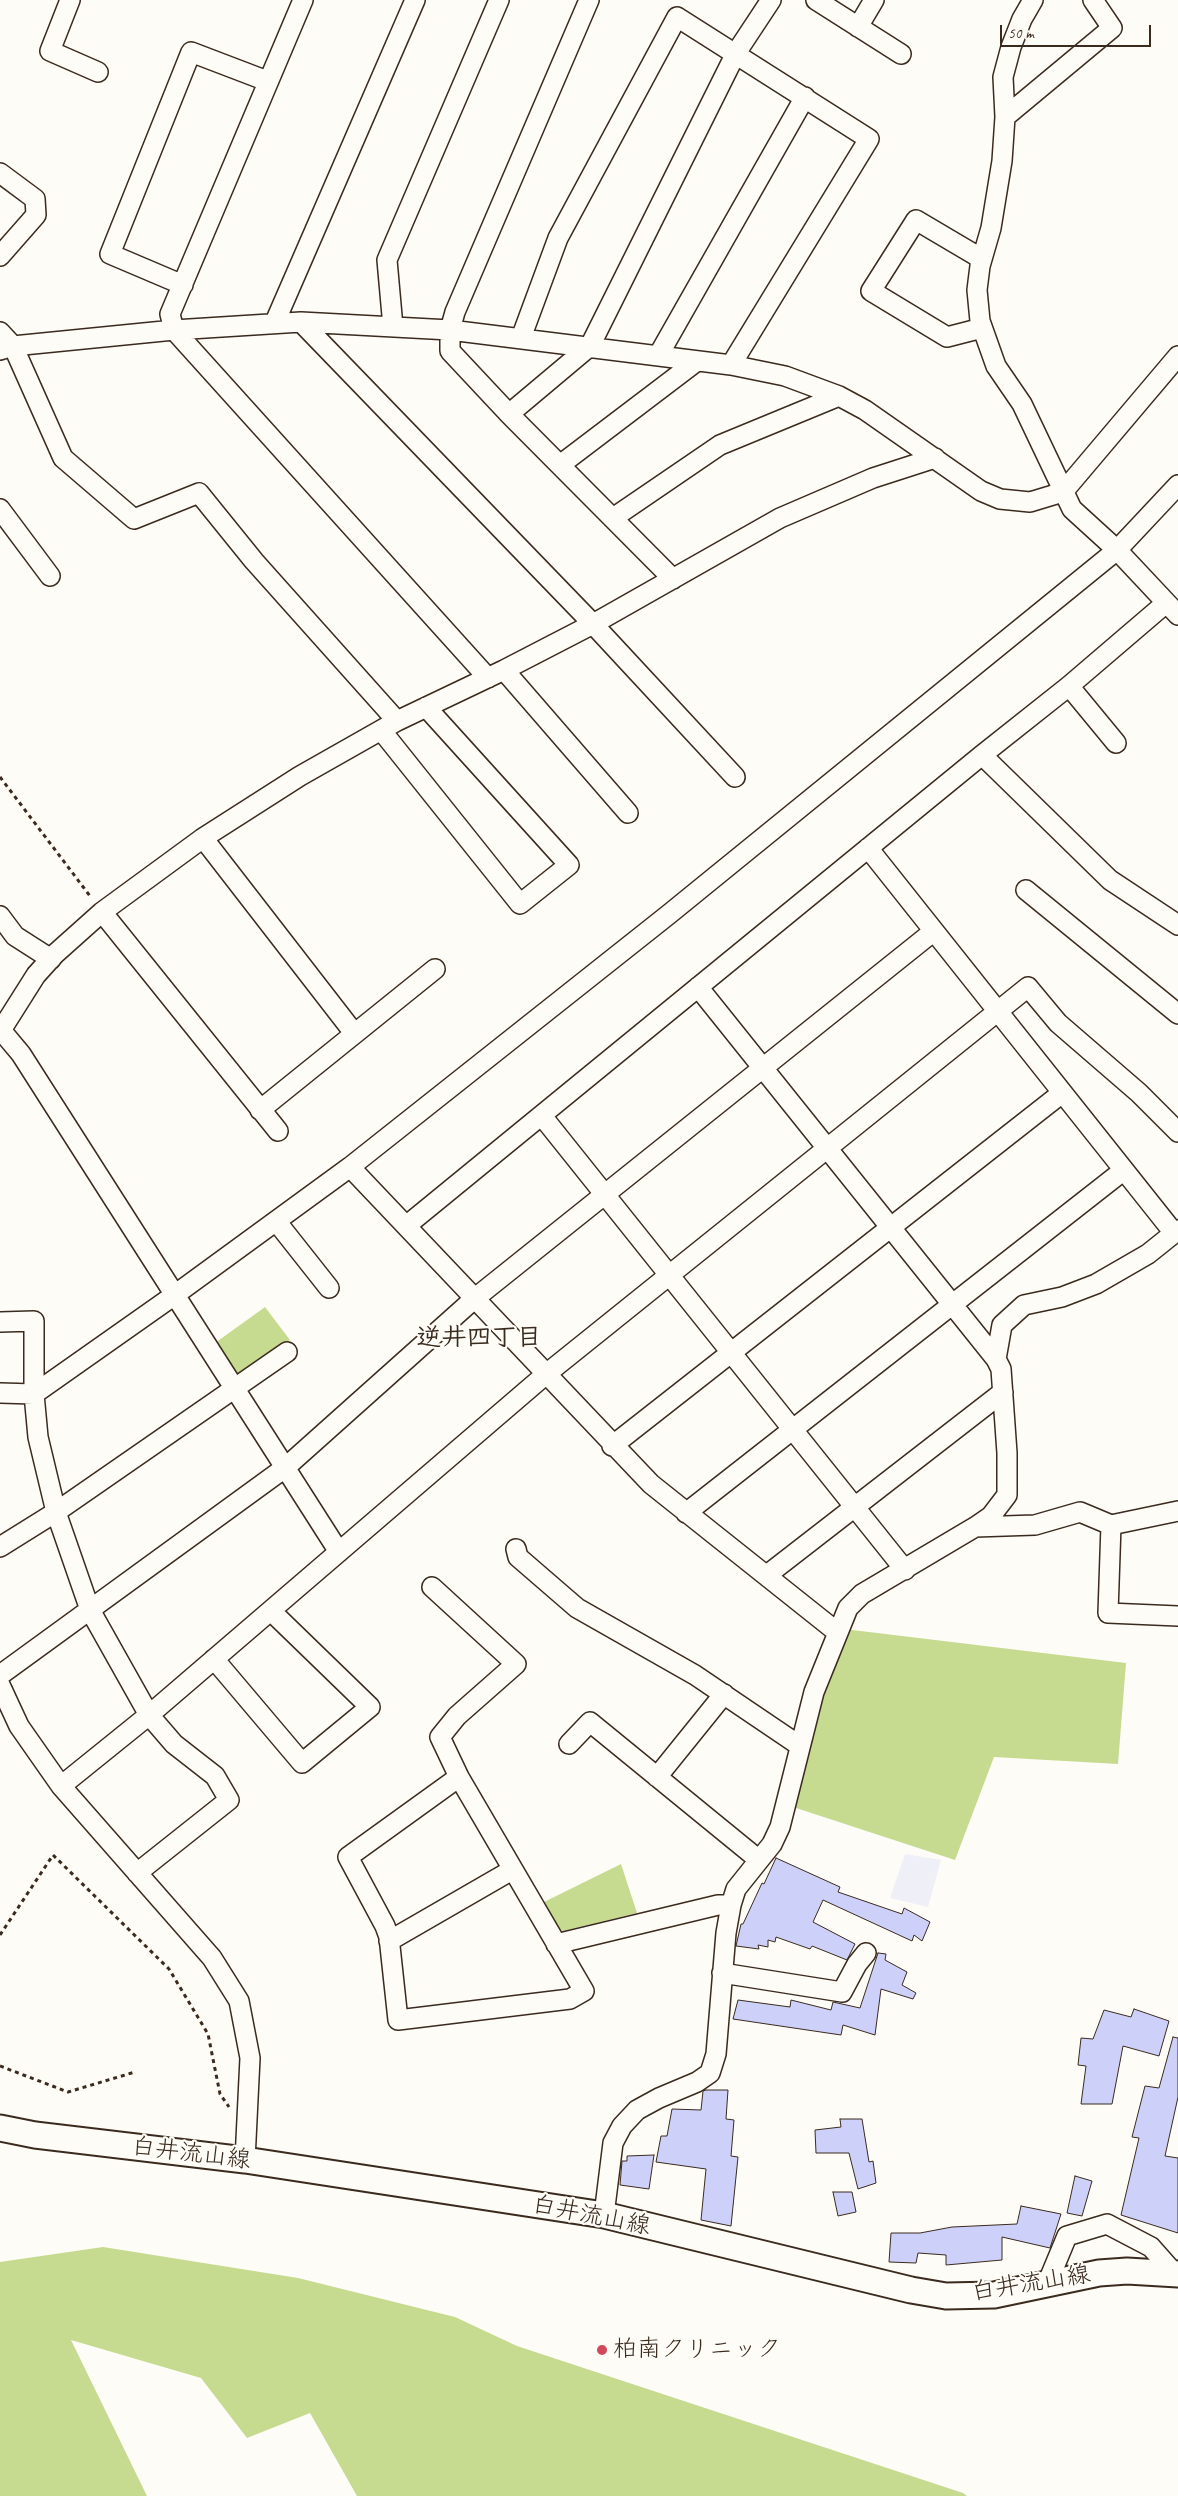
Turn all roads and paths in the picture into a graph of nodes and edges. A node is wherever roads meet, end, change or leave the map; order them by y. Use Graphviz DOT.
graph roads {
  1 [pos="70,0"];
  2 [pos="303,0"];
  3 [pos="415,0"];
  4 [pos="499,0"];
  5 [pos="589,0"];
  6 [pos="771,0"];
  7 [pos="816,0"];
  8 [pos="874,0"];
  9 [pos="1033,0"];
  10 [pos="1093,0"];
  11 [pos="858,27"];
  12 [pos="736,54"];
  13 [pos="901,54"];
  14 [pos="98,72"];
  15 [pos="267,81"];
  16 [pos="805,97"];
  17 [pos="1005,117"];
  18 [pos="0,173"];
  19 [pos="0,256"];
  20 [pos="982,259"];
  21 [pos="183,285"];
  22 [pos="276,322"];
  23 [pos="301,322"];
  24 [pos="393,327"];
  25 [pos="982,328"];
  26 [pos="174,330"];
  27 [pos="450,330"];
  28 [pos="521,338"];
  29 [pos="4,343"];
  30 [pos="590,346"];
  31 [pos="658,356"];
  32 [pos="1178,356"];
  33 [pos="697,361"];
  34 [pos="731,365"];
  35 [pos="839,396"];
  36 [pos="509,414"];
  37 [pos="935,458"];
  38 [pos="560,465"];
  39 [pos="1178,485"];
  40 [pos="1063,492"];
  41 [pos="0,509"];
  42 [pos="613,518"];
  43 [pos="1117,550"];
  44 [pos="50,576"];
  45 [pos="673,579"];
  46 [pos="1172,609"];
  47 [pos="594,624"];
  48 [pos="496,674"];
  49 [pos="1069,686"];
  50 [pos="426,707"];
  51 [pos="398,721"];
  52 [pos="380,730"];
  53 [pos="1116,743"];
  54 [pos="982,755"];
  55 [pos="0,777"];
  56 [pos="735,777"];
  57 [pos="628,813"];
  58 [pos="203,838"];
  59 [pos="868,848"];
  60 [pos="1026,890"];
  61 [pos="102,912"];
  62 [pos="0,916"];
  63 [pos="1178,925"];
  64 [pos="934,930"];
  65 [pos="50,959"];
  66 [pos="435,969"];
  67 [pos="698,987"];
  68 [pos="998,1012"];
  69 [pos="1178,1014"];
  70 [pos="2,1025"];
  71 [pos="354,1033"];
  72 [pos="763,1068"];
  73 [pos="1062,1093"];
  74 [pos="260,1110"];
  75 [pos="542,1116"];
  76 [pos="278,1131"];
  77 [pos="1178,1132"];
  78 [pos="828,1149"];
  79 [pos="350,1167"];
  80 [pos="1124,1170"];
  81 [pos="605,1195"];
  82 [pos="276,1221"];
  83 [pos="406,1226"];
  84 [pos="890,1228"];
  85 [pos="1176,1232"];
  86 [pos="669,1275"];
  87 [pos="329,1288"];
  88 [pos="176,1294"];
  89 [pos="474,1300"];
  90 [pos="952,1304"];
  91 [pos="0,1322"];
  92 [pos="287,1352"];
  93 [pos="731,1352"];
  94 [pos="996,1360"];
  95 [pos="545,1375"];
  96 [pos="234,1390"];
  97 [pos="0,1392"];
  98 [pos="1003,1392"];
  99 [pos="34,1394"];
  100 [pos="793,1429"];
  101 [pos="612,1446"];
  102 [pos="286,1467"];
  103 [pos="854,1506"];
  104 [pos="1178,1511"];
  105 [pos="56,1512"];
  106 [pos="686,1513"];
  107 [pos="1111,1525"];
  108 [pos="975,1527"];
  109 [pos="0,1547"];
  110 [pos="516,1548"];
  111 [pos="339,1552"];
  112 [pos="905,1570"];
  113 [pos="767,1575"];
  114 [pos="432,1587"];
  115 [pos="90,1610"];
  116 [pos="270,1611"];
  117 [pos="1178,1616"];
  118 [pos="837,1632"];
  119 [pos="214,1659"];
  120 [pos="0,1675"];
  121 [pos="0,1686"];
  122 [pos="724,1694"];
  123 [pos="149,1715"];
  124 [pos="569,1744"];
  125 [pos="800,1746"];
  126 [pos="459,1777"];
  127 [pos="656,1777"];
  128 [pos="62,1786"];
  129 [pos="759,1860"];
  130 [pos="512,1870"];
  131 [pos="136,1873"];
  132 [pos="731,1905"];
  133 [pos="0,1935"];
  134 [pos="389,1941"];
  135 [pos="556,1944"];
  136 [pos="866,1953"];
  137 [pos="722,1974"];
  138 [pos="0,2066"];
  139 [pos="136,2072"];
  140 [pos="0,2128"];
  141 [pos="246,2132"];
  142 [pos="245,2160"];
  143 [pos="604,2215"];
  144 [pos="1176,2274"];
  145 [pos="1047,2284"];
  1 -- 14 [label="street"];
  2 -- 15 [label="street"];
  3 -- 22 [label="street"];
  4 -- 24 [label="street"];
  5 -- 27 [label="street"];
  6 -- 12 [label="street"];
  7 -- 11 [label="street"];
  8 -- 11 [label="street"];
  9 -- 17 [label="street"];
  10 -- 17 [label="street"];
  11 -- 13 [label="street"];
  12 -- 16 [label="street"];
  12 -- 28 [label="street"];
  12 -- 30 [label="street"];
  15 -- 21 [label="street"];
  15 -- 21 [label="street"];
  16 -- 31 [label="street"];
  16 -- 34 [label="street"];
  17 -- 20 [label="street"];
  18 -- 19 [label="street"];
  20 -- 25 [label="street"];
  20 -- 25 [label="street"];
  21 -- 26 [label="street"];
  22 -- 23 [label="street"];
  22 -- 26 [label="street"];
  23 -- 24 [label="street"];
  23 -- 47 [label="street"];
  24 -- 27 [label="street"];
  25 -- 40 [label="street"];
  26 -- 29 [label="street"];
  26 -- 48 [label="street"];
  27 -- 28 [label="street"];
  27 -- 36 [label="street"];
  28 -- 30 [label="street"];
  29 -- 51 [label="street"];
  30 -- 31 [label="street"];
  30 -- 36 [label="street"];
  31 -- 33 [label="street"];
  32 -- 40 [label="street"];
  33 -- 34 [label="street"];
  33 -- 38 [label="street"];
  34 -- 35 [label="street"];
  35 -- 37 [label="street"];
  35 -- 42 [label="street"];
  36 -- 38 [label="street"];
  37 -- 40 [label="street"];
  37 -- 45 [label="street"];
  38 -- 42 [label="street"];
  39 -- 43 [label="street"];
  40 -- 43 [label="street"];
  41 -- 44 [label="street"];
  42 -- 45 [label="street"];
  43 -- 46 [label="street"];
  43 -- 79 [label="street"];
  45 -- 47 [label="street"];
  46 -- 49 [label="street"];
  47 -- 48 [label="street"];
  47 -- 56 [label="street"];
  48 -- 50 [label="street"];
  48 -- 57 [label="street"];
  49 -- 53 [label="street"];
  49 -- 54 [label="street"];
  50 -- 51 [label="street"];
  50 -- 52 [label="street"];
  51 -- 52 [label="street"];
  52 -- 58 [label="street"];
  54 -- 59 [label="street"];
  54 -- 63 [label="street"];
  55 -- 61 [label="path"];
  58 -- 61 [label="street"];
  58 -- 71 [label="street"];
  59 -- 64 [label="street"];
  59 -- 67 [label="street"];
  60 -- 69 [label="street"];
  61 -- 65 [label="street"];
  61 -- 74 [label="street"];
  62 -- 65 [label="street"];
  64 -- 68 [label="street"];
  64 -- 72 [label="street"];
  65 -- 70 [label="street"];
  66 -- 71 [label="street"];
  67 -- 72 [label="street"];
  67 -- 75 [label="street"];
  68 -- 73 [label="street"];
  68 -- 77 [label="street"];
  68 -- 78 [label="street"];
  70 -- 88 [label="street"];
  71 -- 74 [label="street"];
  72 -- 78 [label="street"];
  72 -- 81 [label="street"];
  73 -- 80 [label="street"];
  73 -- 84 [label="street"];
  74 -- 76 [label="street"];
  75 -- 81 [label="street"];
  75 -- 83 [label="street"];
  78 -- 84 [label="street"];
  78 -- 86 [label="street"];
  79 -- 82 [label="street"];
  79 -- 83 [label="street"];
  80 -- 85 [label="street"];
  80 -- 90 [label="street"];
  81 -- 86 [label="street"];
  81 -- 89 [label="street"];
  82 -- 87 [label="street"];
  82 -- 88 [label="street"];
  83 -- 89 [label="street"];
  84 -- 90 [label="street"];
  84 -- 93 [label="street"];
  85 -- 94 [label="street"];
  86 -- 93 [label="street"];
  86 -- 95 [label="street"];
  88 -- 96 [label="street"];
  88 -- 99 [label="street"];
  89 -- 95 [label="street"];
  89 -- 102 [label="street"];
  90 -- 94 [label="street"];
  90 -- 100 [label="street"];
  91 -- 99 [label="street"];
  92 -- 96 [label="street"];
  93 -- 100 [label="street"];
  93 -- 101 [label="street"];
  94 -- 98 [label="street"];
  95 -- 101 [label="street"];
  95 -- 111 [label="street"];
  96 -- 102 [label="street"];
  96 -- 105 [label="street"];
  97 -- 99 [label="street"];
  98 -- 103 [label="street"];
  98 -- 108 [label="street"];
  99 -- 105 [label="street"];
  100 -- 103 [label="street"];
  100 -- 106 [label="street"];
  101 -- 106 [label="street"];
  102 -- 111 [label="street"];
  102 -- 115 [label="street"];
  103 -- 112 [label="street"];
  103 -- 113 [label="street"];
  104 -- 107 [label="street"];
  105 -- 109 [label="street"];
  105 -- 115 [label="street"];
  106 -- 113 [label="street"];
  107 -- 108 [label="street"];
  107 -- 117 [label="street"];
  108 -- 112 [label="street"];
  110 -- 122 [label="street"];
  111 -- 116 [label="street"];
  112 -- 118 [label="street"];
  113 -- 118 [label="street"];
  114 -- 126 [label="street"];
  115 -- 120 [label="street"];
  115 -- 123 [label="street"];
  116 -- 119 [label="street"];
  116 -- 119 [label="street"];
  118 -- 125 [label="street"];
  119 -- 123 [label="street"];
  121 -- 128 [label="street"];
  122 -- 125 [label="street"];
  122 -- 127 [label="street"];
  123 -- 128 [label="street"];
  123 -- 131 [label="street"];
  124 -- 127 [label="street"];
  125 -- 129 [label="street"];
  126 -- 130 [label="street"];
  126 -- 134 [label="street"];
  127 -- 129 [label="street"];
  128 -- 131 [label="street"];
  129 -- 132 [label="street"];
  130 -- 134 [label="street"];
  130 -- 135 [label="street"];
  131 -- 141 [label="street"];
  132 -- 135 [label="street"];
  132 -- 137 [label="street"];
  133 -- 141 [label="path"];
  134 -- 135 [label="street"];
  136 -- 137 [label="street"];
  137 -- 143 [label="street"];
  138 -- 139 [label="path"];
  140 -- 142 [label="main road, 白井流山線"];
  141 -- 142 [label="street"];
  142 -- 143 [label="main road, 白井流山線"];
  143 -- 145 [label="main road, 白井流山線"];
  144 -- 145 [label="main road, 白井流山線"];
  144 -- 145 [label="street"];
}
